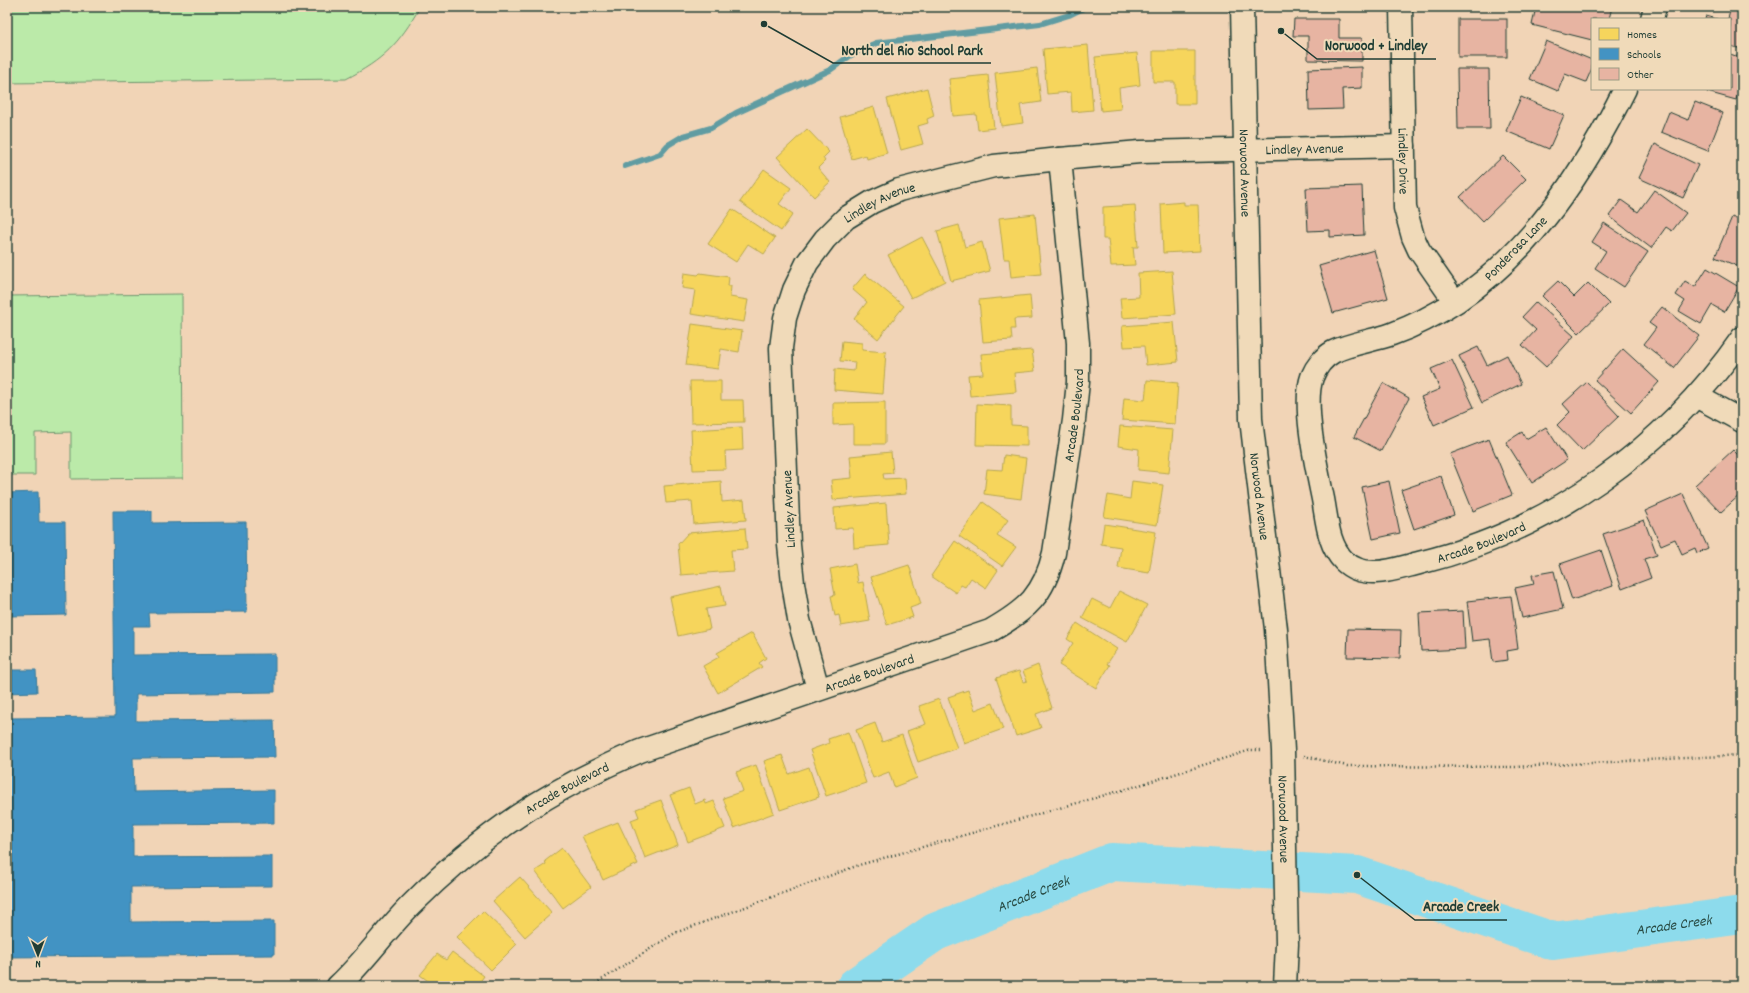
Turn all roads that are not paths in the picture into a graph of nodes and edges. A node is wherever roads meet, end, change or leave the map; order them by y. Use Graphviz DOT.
graph roads {
  1 [pos="1242,7"];
  2 [pos="1401,7"];
  3 [pos="1655,7"];
  4 [pos="1652,18"];
  5 [pos="1624,90"];
  6 [pos="1404,146"];
  7 [pos="1244,149"];
  8 [pos="1060,159"];
  9 [pos="1455,302"];
  10 [pos="1742,338"];
  11 [pos="1309,396"];
  12 [pos="1696,396"];
  13 [pos="1742,421"];
  14 [pos="818,689"];
  15 [pos="338,986"];
  16 [pos="1285,986"];
  1 -- 7 [label="street, Norwood Avenue"];
  2 -- 6 [label="street, Lindley Drive"];
  3 -- 4 [label="street"];
  5 -- 9 [label="street, Ponderosa Lane"];
  6 -- 7 [label="street, Lindley Avenue"];
  6 -- 9 [label="street, Lindley Drive"];
  7 -- 8 [label="street, Lindley Avenue"];
  7 -- 16 [label="street, Norwood Avenue"];
  8 -- 14 [label="street, Arcade Boulevard"];
  8 -- 14 [label="street, Lindley Avenue"];
  9 -- 11 [label="street, Ponderosa Lane"];
  10 -- 12 [label="street, Arcade Boulevard"];
  11 -- 12 [label="street, Arcade Boulevard"];
  12 -- 13 [label="street"];
  14 -- 15 [label="street, Arcade Boulevard"];
}
